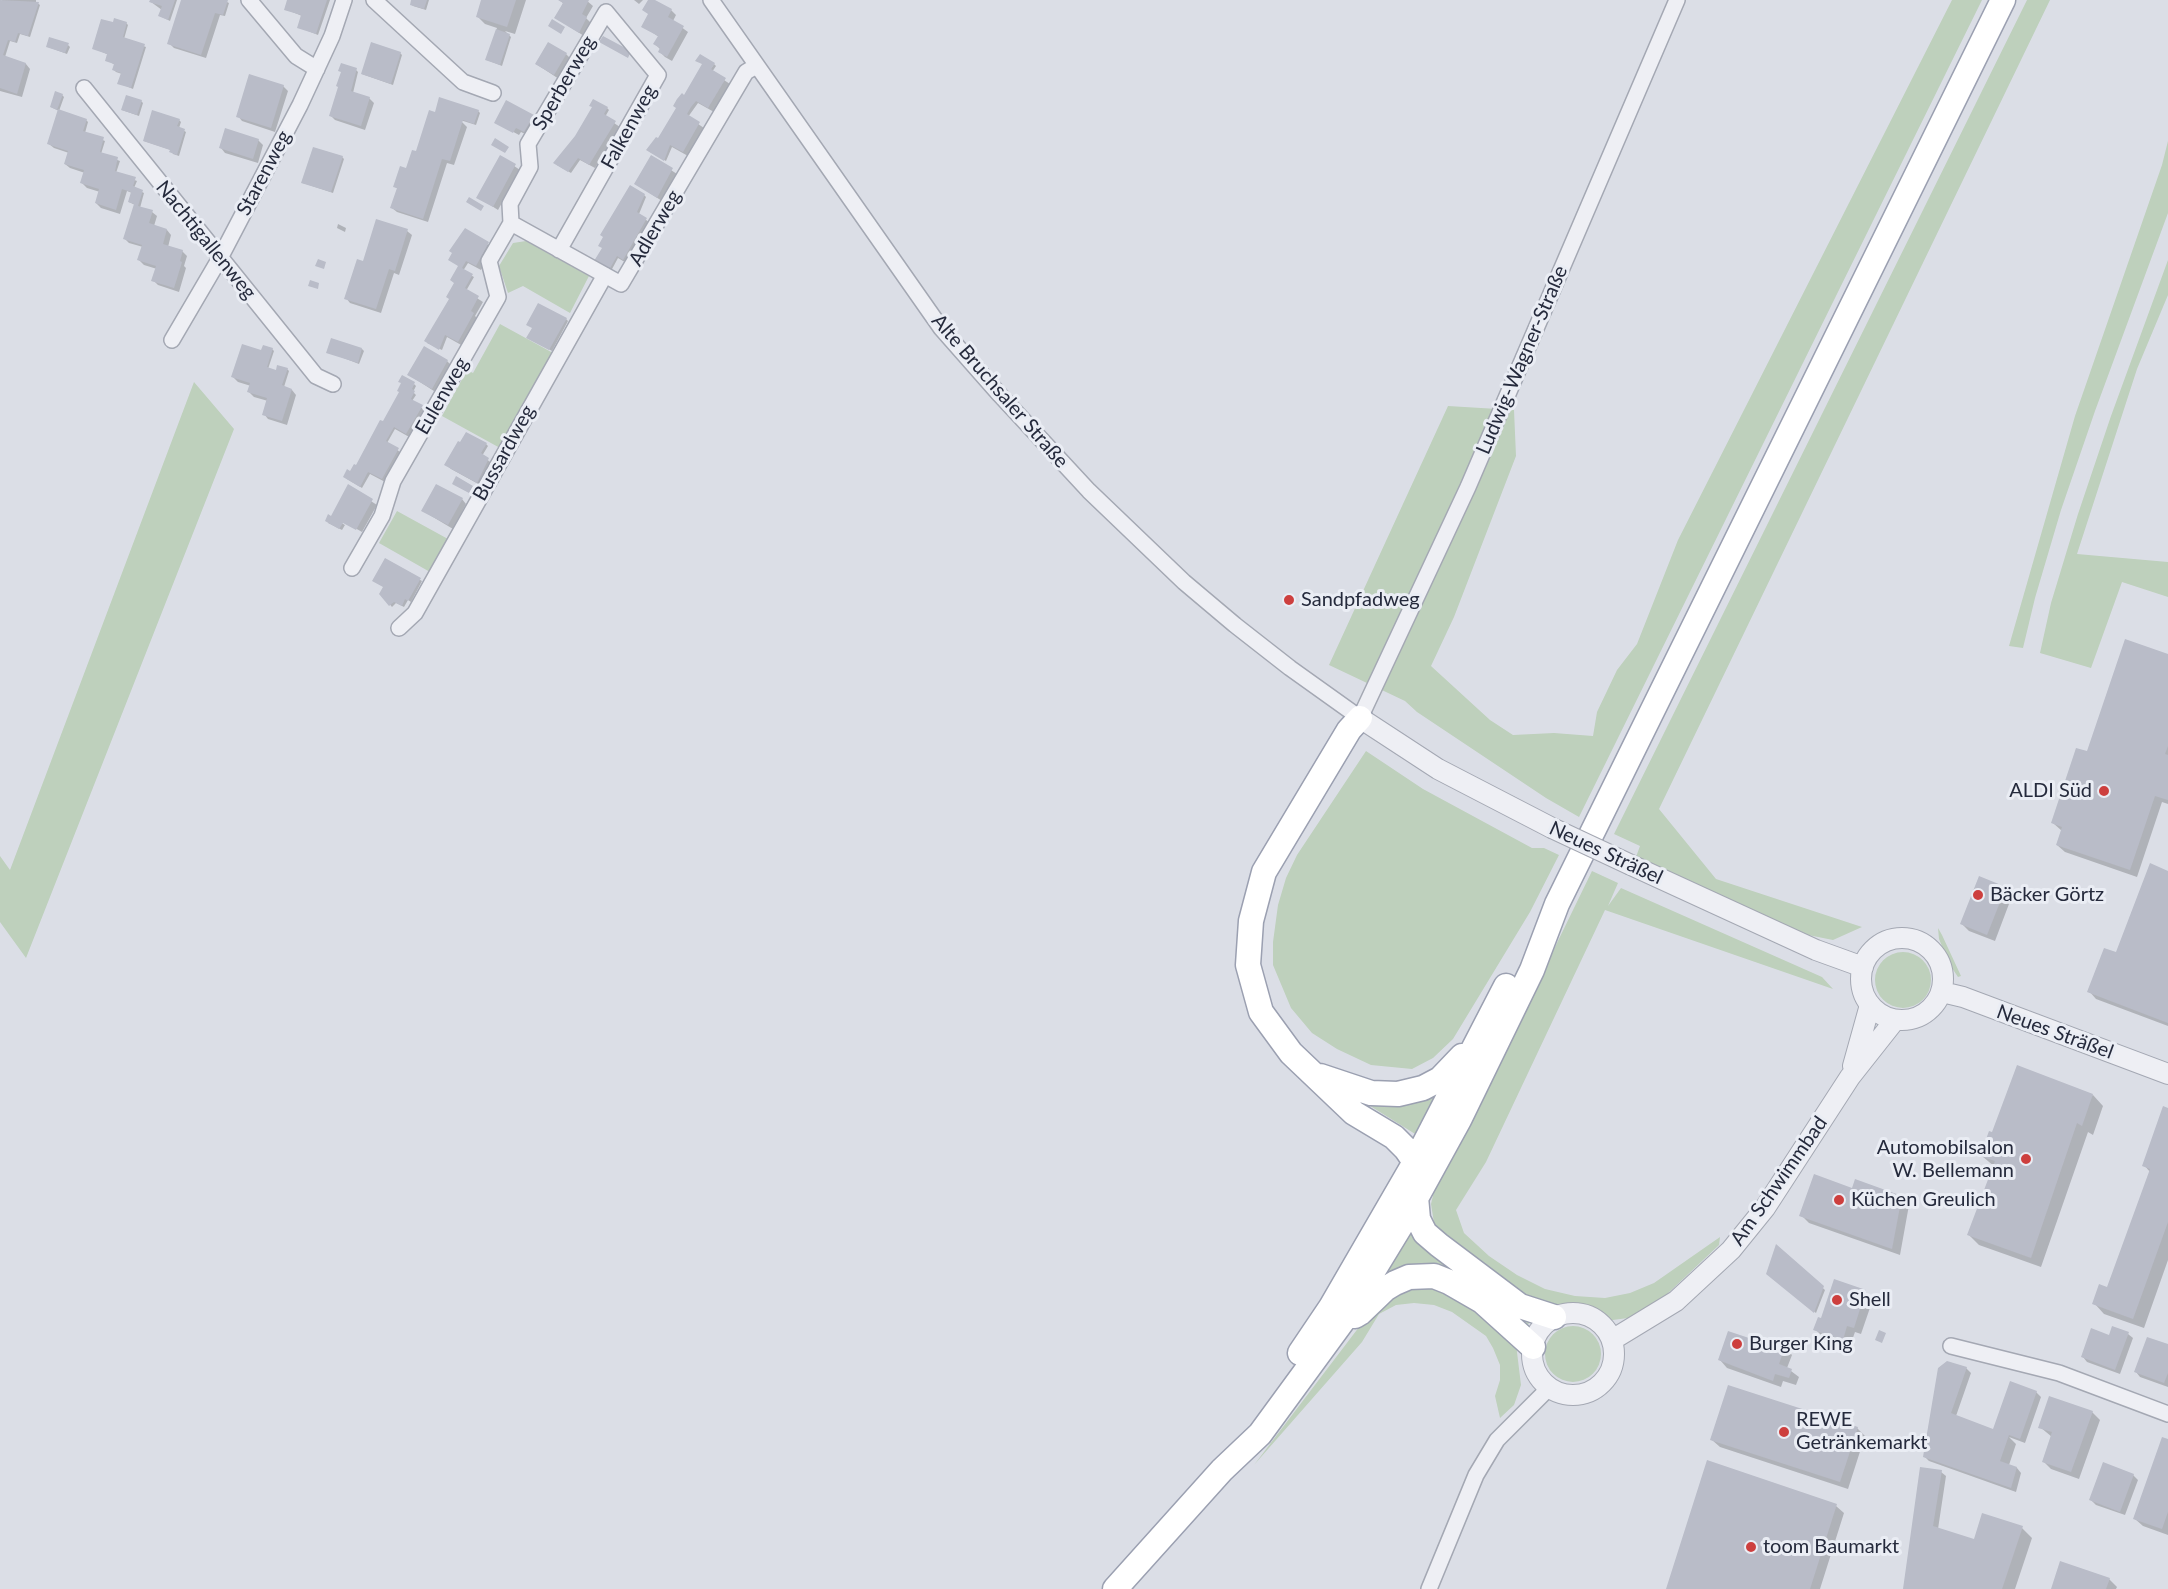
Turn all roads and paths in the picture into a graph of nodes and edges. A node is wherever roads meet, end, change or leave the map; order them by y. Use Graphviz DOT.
graph roads {
  1 [pos="249,0"];
  2 [pos="344,0"];
  3 [pos="374,0"];
  4 [pos="711,0"];
  5 [pos="1677,0"];
  6 [pos="2003,0"];
  7 [pos="606,12"];
  8 [pos="756,66"];
  9 [pos="317,69"];
  10 [pos="84,88"];
  11 [pos="493,93"];
  12 [pos="511,223"];
  13 [pos="559,250"];
  14 [pos="220,258"];
  15 [pos="605,275"];
  16 [pos="172,340"];
  17 [pos="333,384"];
  18 [pos="352,568"];
  19 [pos="399,628"];
  20 [pos="1360,718"];
  21 [pos="1557,904"];
  22 [pos="1863,967"];
  23 [pos="1942,992"];
  24 [pos="1870,1005"];
  25 [pos="1895,1020"];
  26 [pos="1486,1025"];
  27 [pos="1309,1072"];
  28 [pos="2168,1074"];
  29 [pos="1850,1077"];
  30 [pos="1414,1162"];
  31 [pos="1416,1197"];
  32 [pos="1554,1317"];
  33 [pos="1342,1322"];
  34 [pos="1612,1340"];
  35 [pos="1951,1346"];
  36 [pos="1533,1347"];
  37 [pos="1549,1388"];
  38 [pos="2168,1414"];
  39 [pos="1222,1470"];
  40 [pos="1115,1589"];
  41 [pos="1430,1589"];
  1 -- 9 [label="street"];
  2 -- 9 [label="street, Starenweg"];
  3 -- 11 [label="street"];
  4 -- 8 [label="street, Alte Bruchsaler Straße"];
  5 -- 20 [label="street, Ludwig-Wagner-Straße"];
  6 -- 21 [label="main road"];
  7 -- 12 [label="street, Sperberweg"];
  7 -- 13 [label="street, Falkenweg"];
  8 -- 15 [label="street, Adlerweg"];
  8 -- 20 [label="street, Alte Bruchsaler Straße"];
  9 -- 14 [label="street, Starenweg"];
  10 -- 14 [label="street, Nachtigallenweg"];
  12 -- 13 [label="street, Adlerweg"];
  12 -- 18 [label="street, Eulenweg"];
  13 -- 15 [label="street, Adlerweg"];
  14 -- 16 [label="street, Starenweg"];
  14 -- 17 [label="street, Nachtigallenweg"];
  15 -- 19 [label="street, Bussardweg"];
  20 -- 22 [label="street, Neues Sträßel, bridge"];
  20 -- 27 [label="main road"];
  21 -- 26 [label="main road"];
  21 -- 31 [label="main road"];
  22 -- 23 [label="street"];
  22 -- 24 [label="street"];
  23 -- 25 [label="street"];
  23 -- 28 [label="street, Neues Sträßel"];
  24 -- 25 [label="street"];
  24 -- 29 [label="street, Am Schwimmbad"];
  25 -- 29 [label="street, Am Schwimmbad"];
  26 -- 27 [label="main road"];
  26 -- 30 [label="main road"];
  27 -- 30 [label="main road"];
  29 -- 34 [label="street, Am Schwimmbad"];
  30 -- 39 [label="main road"];
  31 -- 32 [label="main road"];
  31 -- 33 [label="main road"];
  32 -- 34 [label="street"];
  32 -- 36 [label="street"];
  33 -- 36 [label="main road"];
  33 -- 39 [label="main road"];
  34 -- 37 [label="street"];
  35 -- 38 [label="street"];
  36 -- 37 [label="street"];
  37 -- 41 [label="street"];
  39 -- 40 [label="main road"];
}
